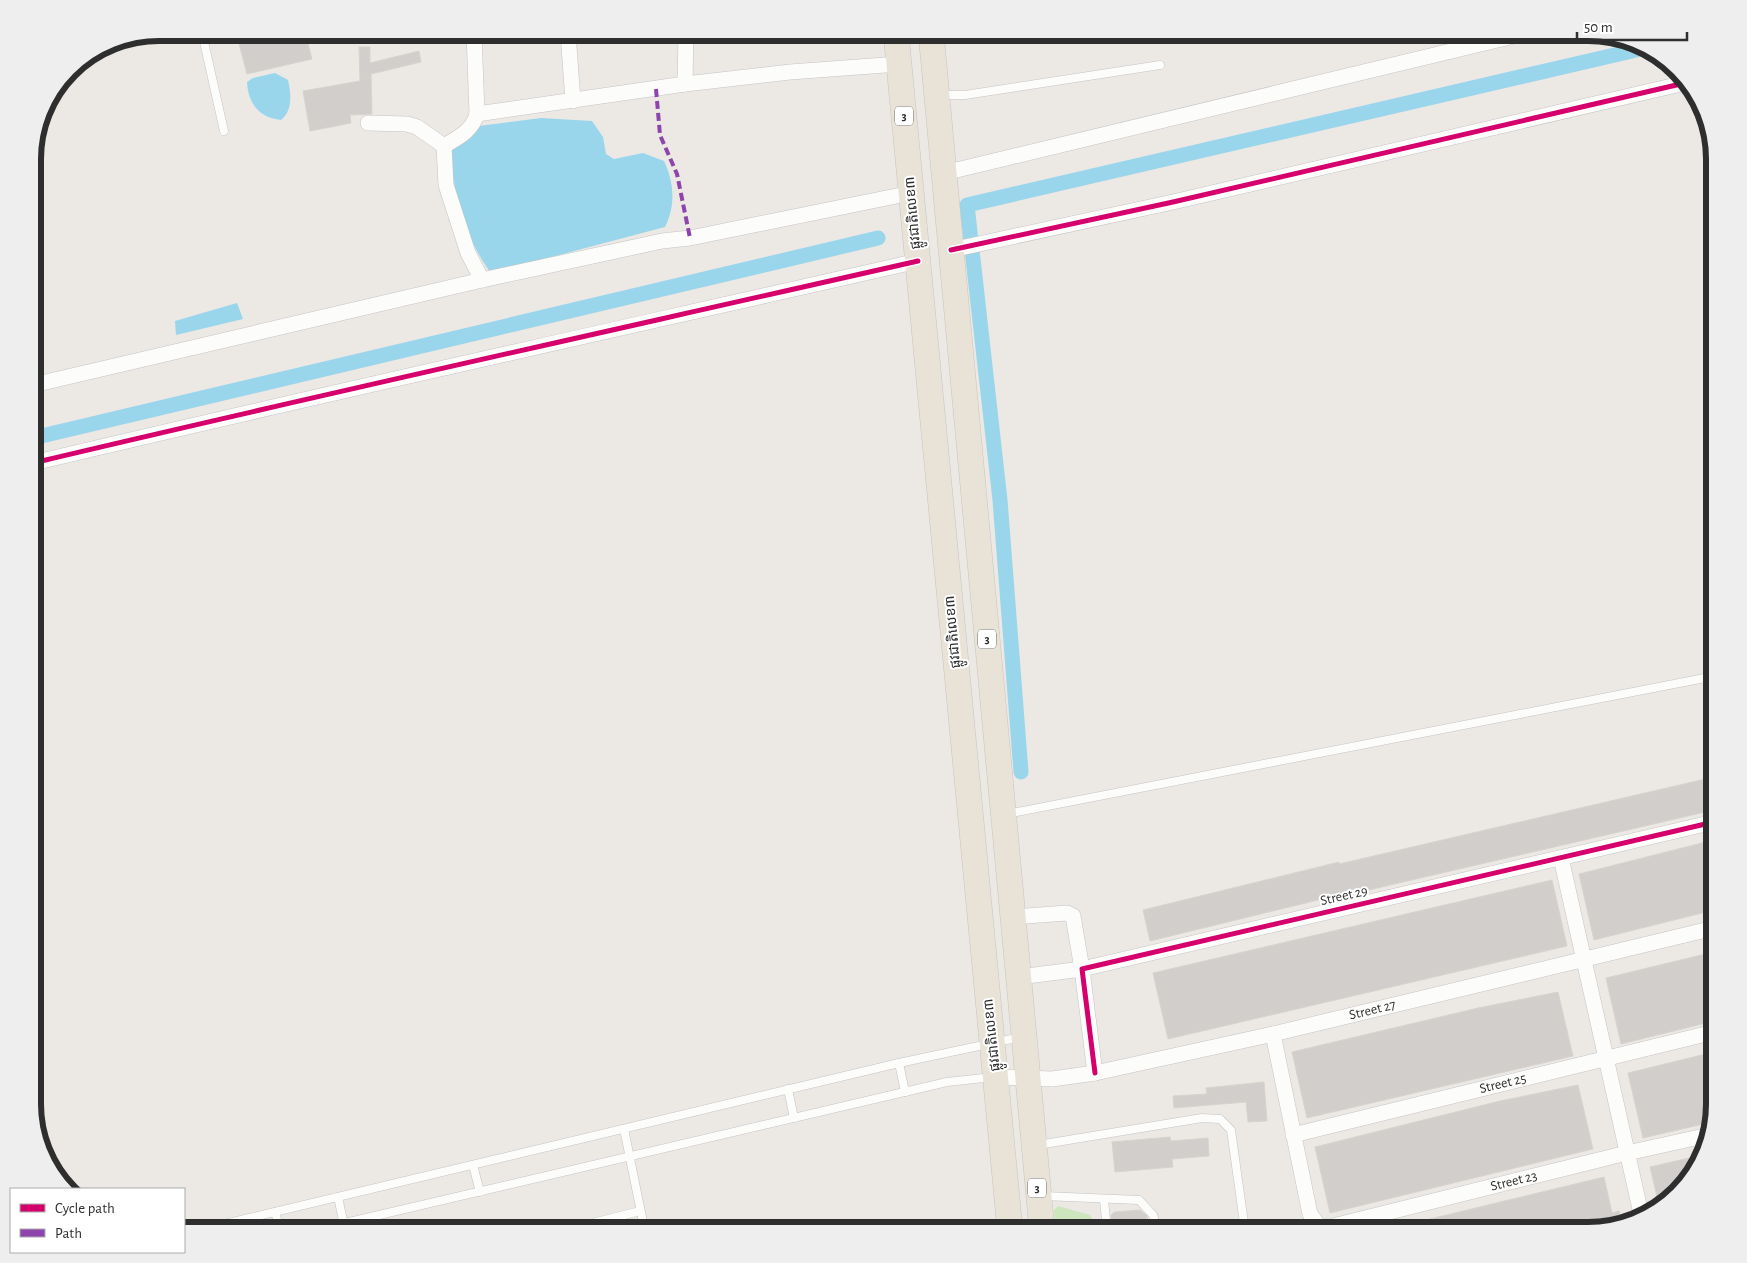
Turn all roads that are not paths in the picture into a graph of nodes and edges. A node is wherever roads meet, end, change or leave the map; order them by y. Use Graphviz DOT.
graph roads {
  1 [pos="897,41"];
  2 [pos="932,41"];
  3 [pos="1491,41"];
  4 [pos="204,42"];
  5 [pos="474,42"];
  6 [pos="569,42"];
  7 [pos="686,42"];
  8 [pos="899,64"];
  9 [pos="1160,65"];
  10 [pos="685,84"];
  11 [pos="1679,84"];
  12 [pos="936,95"];
  13 [pos="573,101"];
  14 [pos="477,114"];
  15 [pos="368,123"];
  16 [pos="224,131"];
  17 [pos="444,146"];
  18 [pos="945,181"];
  19 [pos="911,196"];
  20 [pos="951,246"];
  21 [pos="917,254"];
  22 [pos="482,280"];
  23 [pos="42,383"];
  24 [pos="42,461"];
  25 [pos="1706,678"];
  26 [pos="1004,814"];
  27 [pos="1706,824"];
  28 [pos="1560,858"];
  29 [pos="1014,918"];
  30 [pos="1706,930"];
  31 [pos="1583,960"];
  32 [pos="1082,969"];
  33 [pos="1019,977"];
  34 [pos="1273,1034"];
  35 [pos="1706,1034"];
  36 [pos="1025,1036"];
  37 [pos="992,1041"];
  38 [pos="1604,1057"];
  39 [pos="899,1063"];
  40 [pos="1094,1073"];
  41 [pos="996,1077"];
  42 [pos="1028,1078"];
  43 [pos="788,1089"];
  44 [pos="905,1092"];
  45 [pos="794,1118"];
  46 [pos="624,1129"];
  47 [pos="1293,1135"];
  48 [pos="1700,1137"];
  49 [pos="1034,1146"];
  50 [pos="1627,1153"];
  51 [pos="629,1156"];
  52 [pos="474,1165"];
  53 [pos="480,1192"];
  54 [pos="1038,1195"];
  55 [pos="338,1197"];
  56 [pos="1104,1200"];
  57 [pos="1640,1210"];
  58 [pos="640,1211"];
  59 [pos="275,1212"];
  60 [pos="232,1222"];
  61 [pos="278,1222"];
  62 [pos="343,1222"];
  63 [pos="363,1222"];
  64 [pos="596,1222"];
  65 [pos="643,1222"];
  66 [pos="1009,1222"];
  67 [pos="1041,1222"];
  68 [pos="1106,1222"];
  69 [pos="1155,1222"];
  70 [pos="1244,1222"];
  71 [pos="1316,1222"];
  72 [pos="1349,1222"];
  1 -- 8 [label="highway, ផ្លូវជាតិលេខ៣ / 3"];
  2 -- 12 [label="highway, 3"];
  3 -- 18 [label="street"];
  4 -- 16 [label="lane"];
  5 -- 14 [label="street"];
  6 -- 13 [label="street"];
  7 -- 10 [label="street"];
  8 -- 10 [label="street"];
  8 -- 19 [label="highway, ផ្លូវជាតិលេខ៣ / 3"];
  9 -- 12 [label="lane"];
  10 -- 13 [label="street"];
  11 -- 20 [label="street"];
  12 -- 18 [label="highway, 3"];
  13 -- 14 [label="street"];
  14 -- 17 [label="street"];
  15 -- 17 [label="street"];
  17 -- 22 [label="street"];
  18 -- 20 [label="highway, 3"];
  19 -- 21 [label="highway, ផ្លូវជាតិលេខ៣ / 3"];
  19 -- 22 [label="street"];
  20 -- 26 [label="highway, 3"];
  21 -- 24 [label="street"];
  21 -- 37 [label="highway, ផ្លូវជាតិលេខ៣ / 3"];
  22 -- 23 [label="street"];
  25 -- 26 [label="lane"];
  26 -- 29 [label="highway, 3"];
  27 -- 28 [label="street, Street 29"];
  28 -- 31 [label="street"];
  28 -- 32 [label="street, Street 29"];
  29 -- 32 [label="street"];
  29 -- 33 [label="highway, 3"];
  30 -- 31 [label="street, Street 27"];
  31 -- 34 [label="street, Street 27"];
  31 -- 38 [label="street"];
  32 -- 33 [label="street, Street 29"];
  32 -- 40 [label="street"];
  33 -- 36 [label="highway, 3"];
  34 -- 40 [label="street, Street 27"];
  34 -- 47 [label="street"];
  35 -- 38 [label="street, Street 25"];
  36 -- 37 [label="lane"];
  36 -- 42 [label="highway, 3"];
  37 -- 39 [label="lane"];
  37 -- 41 [label="highway, ផ្លូវជាតិលេខ៣ / 3"];
  38 -- 47 [label="street, Street 25"];
  38 -- 50 [label="street"];
  39 -- 43 [label="lane"];
  39 -- 44 [label="lane"];
  40 -- 42 [label="street, Street 27"];
  41 -- 42 [label="street, Street 27"];
  41 -- 44 [label="lane"];
  41 -- 66 [label="highway, ផ្លូវជាតិលេខ៣ / 3"];
  42 -- 49 [label="highway, 3"];
  43 -- 45 [label="lane"];
  43 -- 46 [label="lane"];
  44 -- 45 [label="lane"];
  45 -- 51 [label="lane"];
  46 -- 51 [label="lane"];
  46 -- 52 [label="lane"];
  47 -- 71 [label="street, Street 23"];
  48 -- 50 [label="street, Street 23"];
  49 -- 54 [label="highway, 3"];
  49 -- 70 [label="lane"];
  50 -- 57 [label="street"];
  50 -- 72 [label="street, Street 23"];
  51 -- 53 [label="lane"];
  51 -- 58 [label="lane"];
  52 -- 53 [label="lane"];
  52 -- 55 [label="lane"];
  53 -- 63 [label="lane"];
  54 -- 56 [label="lane"];
  54 -- 67 [label="highway, 3"];
  55 -- 59 [label="lane"];
  55 -- 62 [label="lane"];
  56 -- 68 [label="lane"];
  56 -- 69 [label="lane"];
  58 -- 64 [label="lane"];
  58 -- 65 [label="lane"];
  59 -- 60 [label="lane"];
  59 -- 61 [label="lane"];
}
